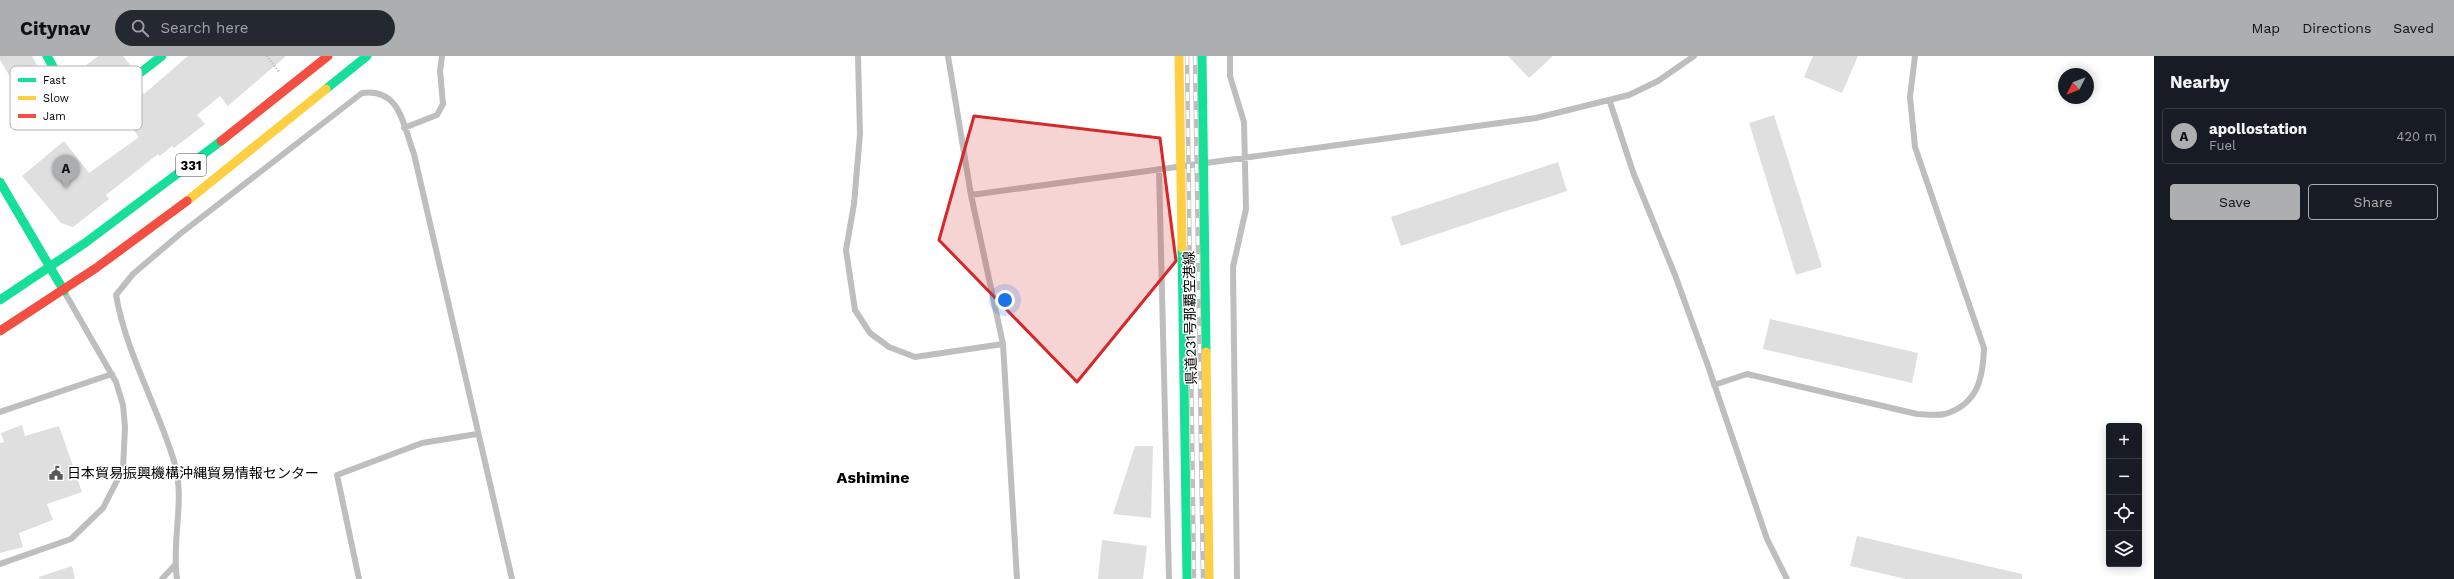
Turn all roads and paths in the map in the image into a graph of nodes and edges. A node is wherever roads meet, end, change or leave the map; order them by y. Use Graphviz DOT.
graph roads {
  1 [pos="47,56"];
  2 [pos="162,56"];
  3 [pos="266,56"];
  4 [pos="328,56"];
  5 [pos="367,56"];
  6 [pos="442,56"];
  7 [pos="858,56"];
  8 [pos="948,56"];
  9 [pos="1179,56"];
  10 [pos="1202,56"];
  11 [pos="1230,56"];
  12 [pos="1694,56"];
  13 [pos="1915,56"];
  14 [pos="53,66"];
  15 [pos="142,72"];
  16 [pos="279,72"];
  17 [pos="1610,102"];
  18 [pos="404,128"];
  19 [pos="1245,157"];
  20 [pos="1201,163"];
  21 [pos="1181,166"];
  22 [pos="1159,169"];
  23 [pos="0,182"];
  24 [pos="971,195"];
  25 [pos="50,267"];
  26 [pos="64,291"];
  27 [pos="0,300"];
  28 [pos="0,331"];
  29 [pos="1003,344"];
  30 [pos="112,374"];
  31 [pos="1714,385"];
  32 [pos="0,412"];
  33 [pos="477,434"];
  34 [pos="0,564"];
  35 [pos="175,565"];
  36 [pos="162,579"];
  37 [pos="177,579"];
  38 [pos="359,579"];
  39 [pos="512,579"];
  40 [pos="1017,579"];
  41 [pos="1169,579"];
  42 [pos="1187,579"];
  43 [pos="1209,579"];
  44 [pos="1236,579"];
  45 [pos="1787,579"];
  1 -- 14 [label="main road"];
  2 -- 15 [label="main road"];
  3 -- 16 [label="path"];
  4 -- 25 [label="main road, 331"];
  5 -- 26 [label="main road, 331"];
  6 -- 18 [label="lane"];
  7 -- 29 [label="lane"];
  8 -- 24 [label="lane"];
  9 -- 21 [label="main road, 県道231号那覇空港線"];
  10 -- 20 [label="main road, 県道231号那覇空港線"];
  11 -- 19 [label="lane"];
  12 -- 17 [label="lane"];
  13 -- 31 [label="lane"];
  17 -- 19 [label="lane"];
  17 -- 31 [label="lane"];
  18 -- 33 [label="lane"];
  18 -- 35 [label="lane"];
  19 -- 20 [label="lane"];
  19 -- 44 [label="lane"];
  20 -- 21 [label="lane"];
  20 -- 43 [label="main road, 県道231号那覇空港線"];
  21 -- 22 [label="lane"];
  21 -- 42 [label="main road, 県道231号那覇空港線"];
  22 -- 24 [label="lane"];
  22 -- 41 [label="lane"];
  23 -- 25 [label="main road"];
  24 -- 29 [label="lane"];
  25 -- 26 [label="main road"];
  25 -- 27 [label="main road, 331"];
  26 -- 28 [label="main road, 331"];
  26 -- 30 [label="lane"];
  29 -- 40 [label="lane"];
  30 -- 32 [label="lane"];
  30 -- 34 [label="lane"];
  31 -- 45 [label="lane"];
  33 -- 38 [label="lane"];
  33 -- 39 [label="lane"];
  35 -- 36 [label="lane"];
  35 -- 37 [label="lane"];
}
